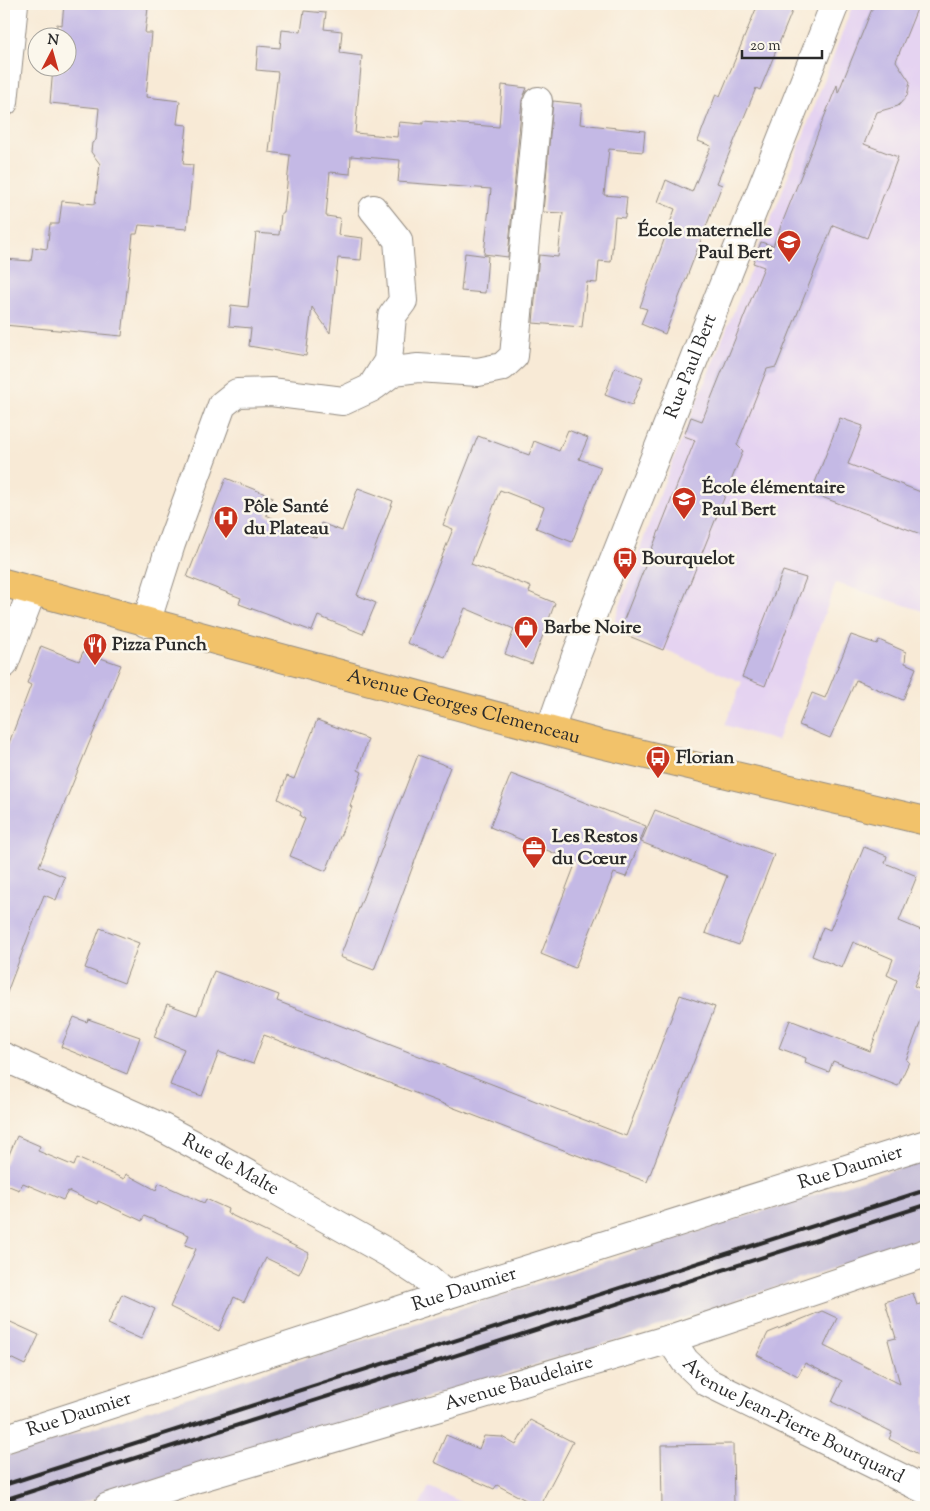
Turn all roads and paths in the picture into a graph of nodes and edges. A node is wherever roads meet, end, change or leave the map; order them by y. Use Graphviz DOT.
graph roads {
  1 [pos="14,4"];
  2 [pos="835,4"];
  3 [pos="538,101"];
  4 [pos="4,102"];
  5 [pos="374,209"];
  6 [pos="371,388"];
  7 [pos="4,583"];
  8 [pos="32,591"];
  9 [pos="146,623"];
  10 [pos="4,664"];
  11 [pos="550,730"];
  12 [pos="926,821"];
  13 [pos="4,1057"];
  14 [pos="926,1144"];
  15 [pos="926,1253"];
  16 [pos="446,1295"];
  17 [pos="670,1339"];
  18 [pos="4,1439"];
  19 [pos="926,1490"];
  20 [pos="108,1507"];
  1 -- 4 [label="street"];
  2 -- 11 [label="street, Rue Paul Bert"];
  3 -- 6 [label="street"];
  5 -- 6 [label="street"];
  6 -- 9 [label="street"];
  7 -- 8 [label="main road, Avenue Georges Clemenceau"];
  8 -- 9 [label="main road, Avenue Georges Clemenceau"];
  8 -- 10 [label="street"];
  9 -- 11 [label="main road, Avenue Georges Clemenceau"];
  11 -- 12 [label="main road, Avenue Georges Clemenceau"];
  13 -- 16 [label="street, Rue de Malte"];
  14 -- 16 [label="street, Rue Daumier"];
  15 -- 17 [label="street, Avenue Baudelaire"];
  16 -- 18 [label="street, Rue Daumier"];
  17 -- 19 [label="street, Avenue Jean-Pierre Bourquard"];
  17 -- 20 [label="street, Avenue Baudelaire"];
}
